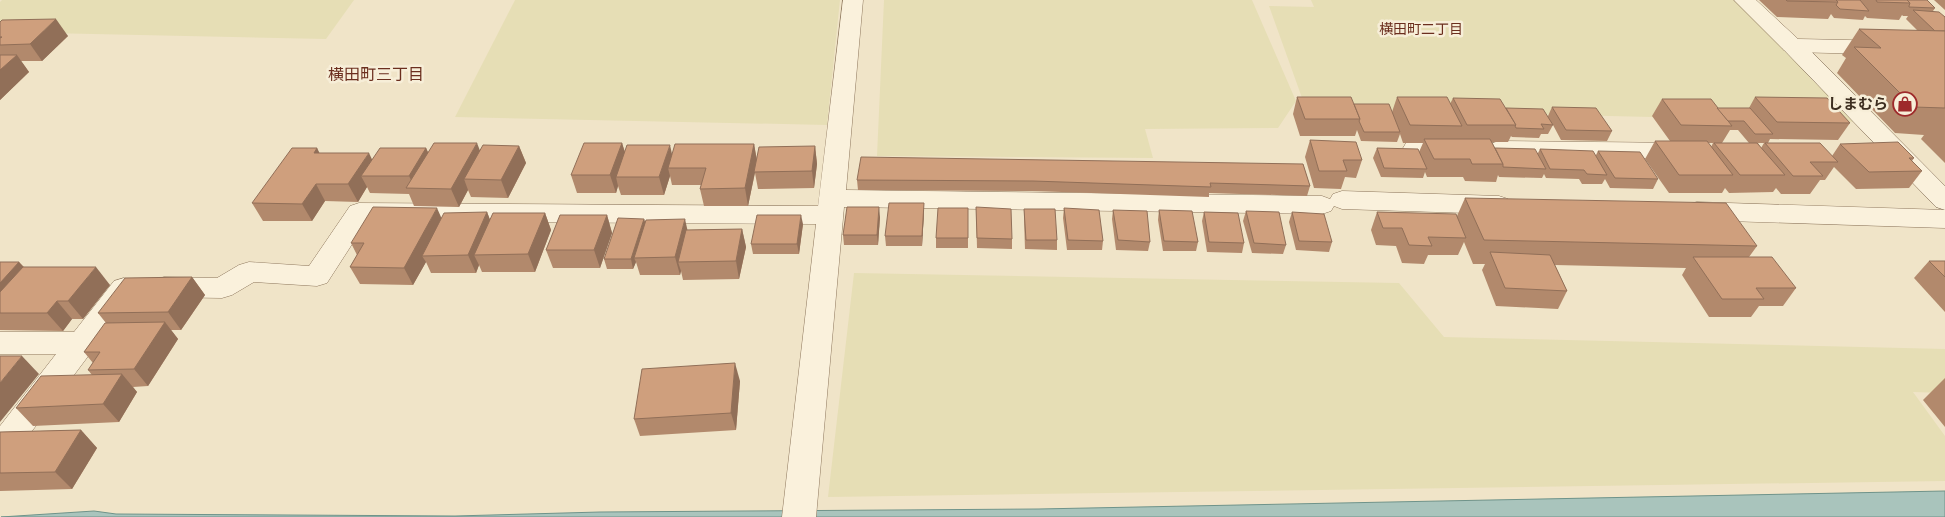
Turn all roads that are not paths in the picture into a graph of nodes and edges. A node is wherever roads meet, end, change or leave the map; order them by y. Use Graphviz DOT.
graph roads {
  1 [pos="853,0"];
  2 [pos="1744,0"];
  3 [pos="1792,45"];
  4 [pos="1945,50"];
  5 [pos="1415,148"];
  6 [pos="1711,152"];
  7 [pos="1869,154"];
  8 [pos="1898,154"];
  9 [pos="1945,201"];
  10 [pos="1520,206"];
  11 [pos="831,207"];
  12 [pos="1678,211"];
  13 [pos="1945,219"];
  14 [pos="0,343"];
  15 [pos="82,343"];
  16 [pos="0,450"];
  17 [pos="799,517"];
  1 -- 11 [label="street"];
  2 -- 3 [label="street"];
  3 -- 4 [label="street"];
  3 -- 8 [label="street"];
  5 -- 6 [label="street"];
  7 -- 8 [label="street"];
  8 -- 9 [label="street"];
  10 -- 11 [label="street"];
  11 -- 15 [label="street"];
  11 -- 17 [label="street"];
  12 -- 13 [label="street"];
  14 -- 15 [label="street"];
  15 -- 16 [label="street"];
}
